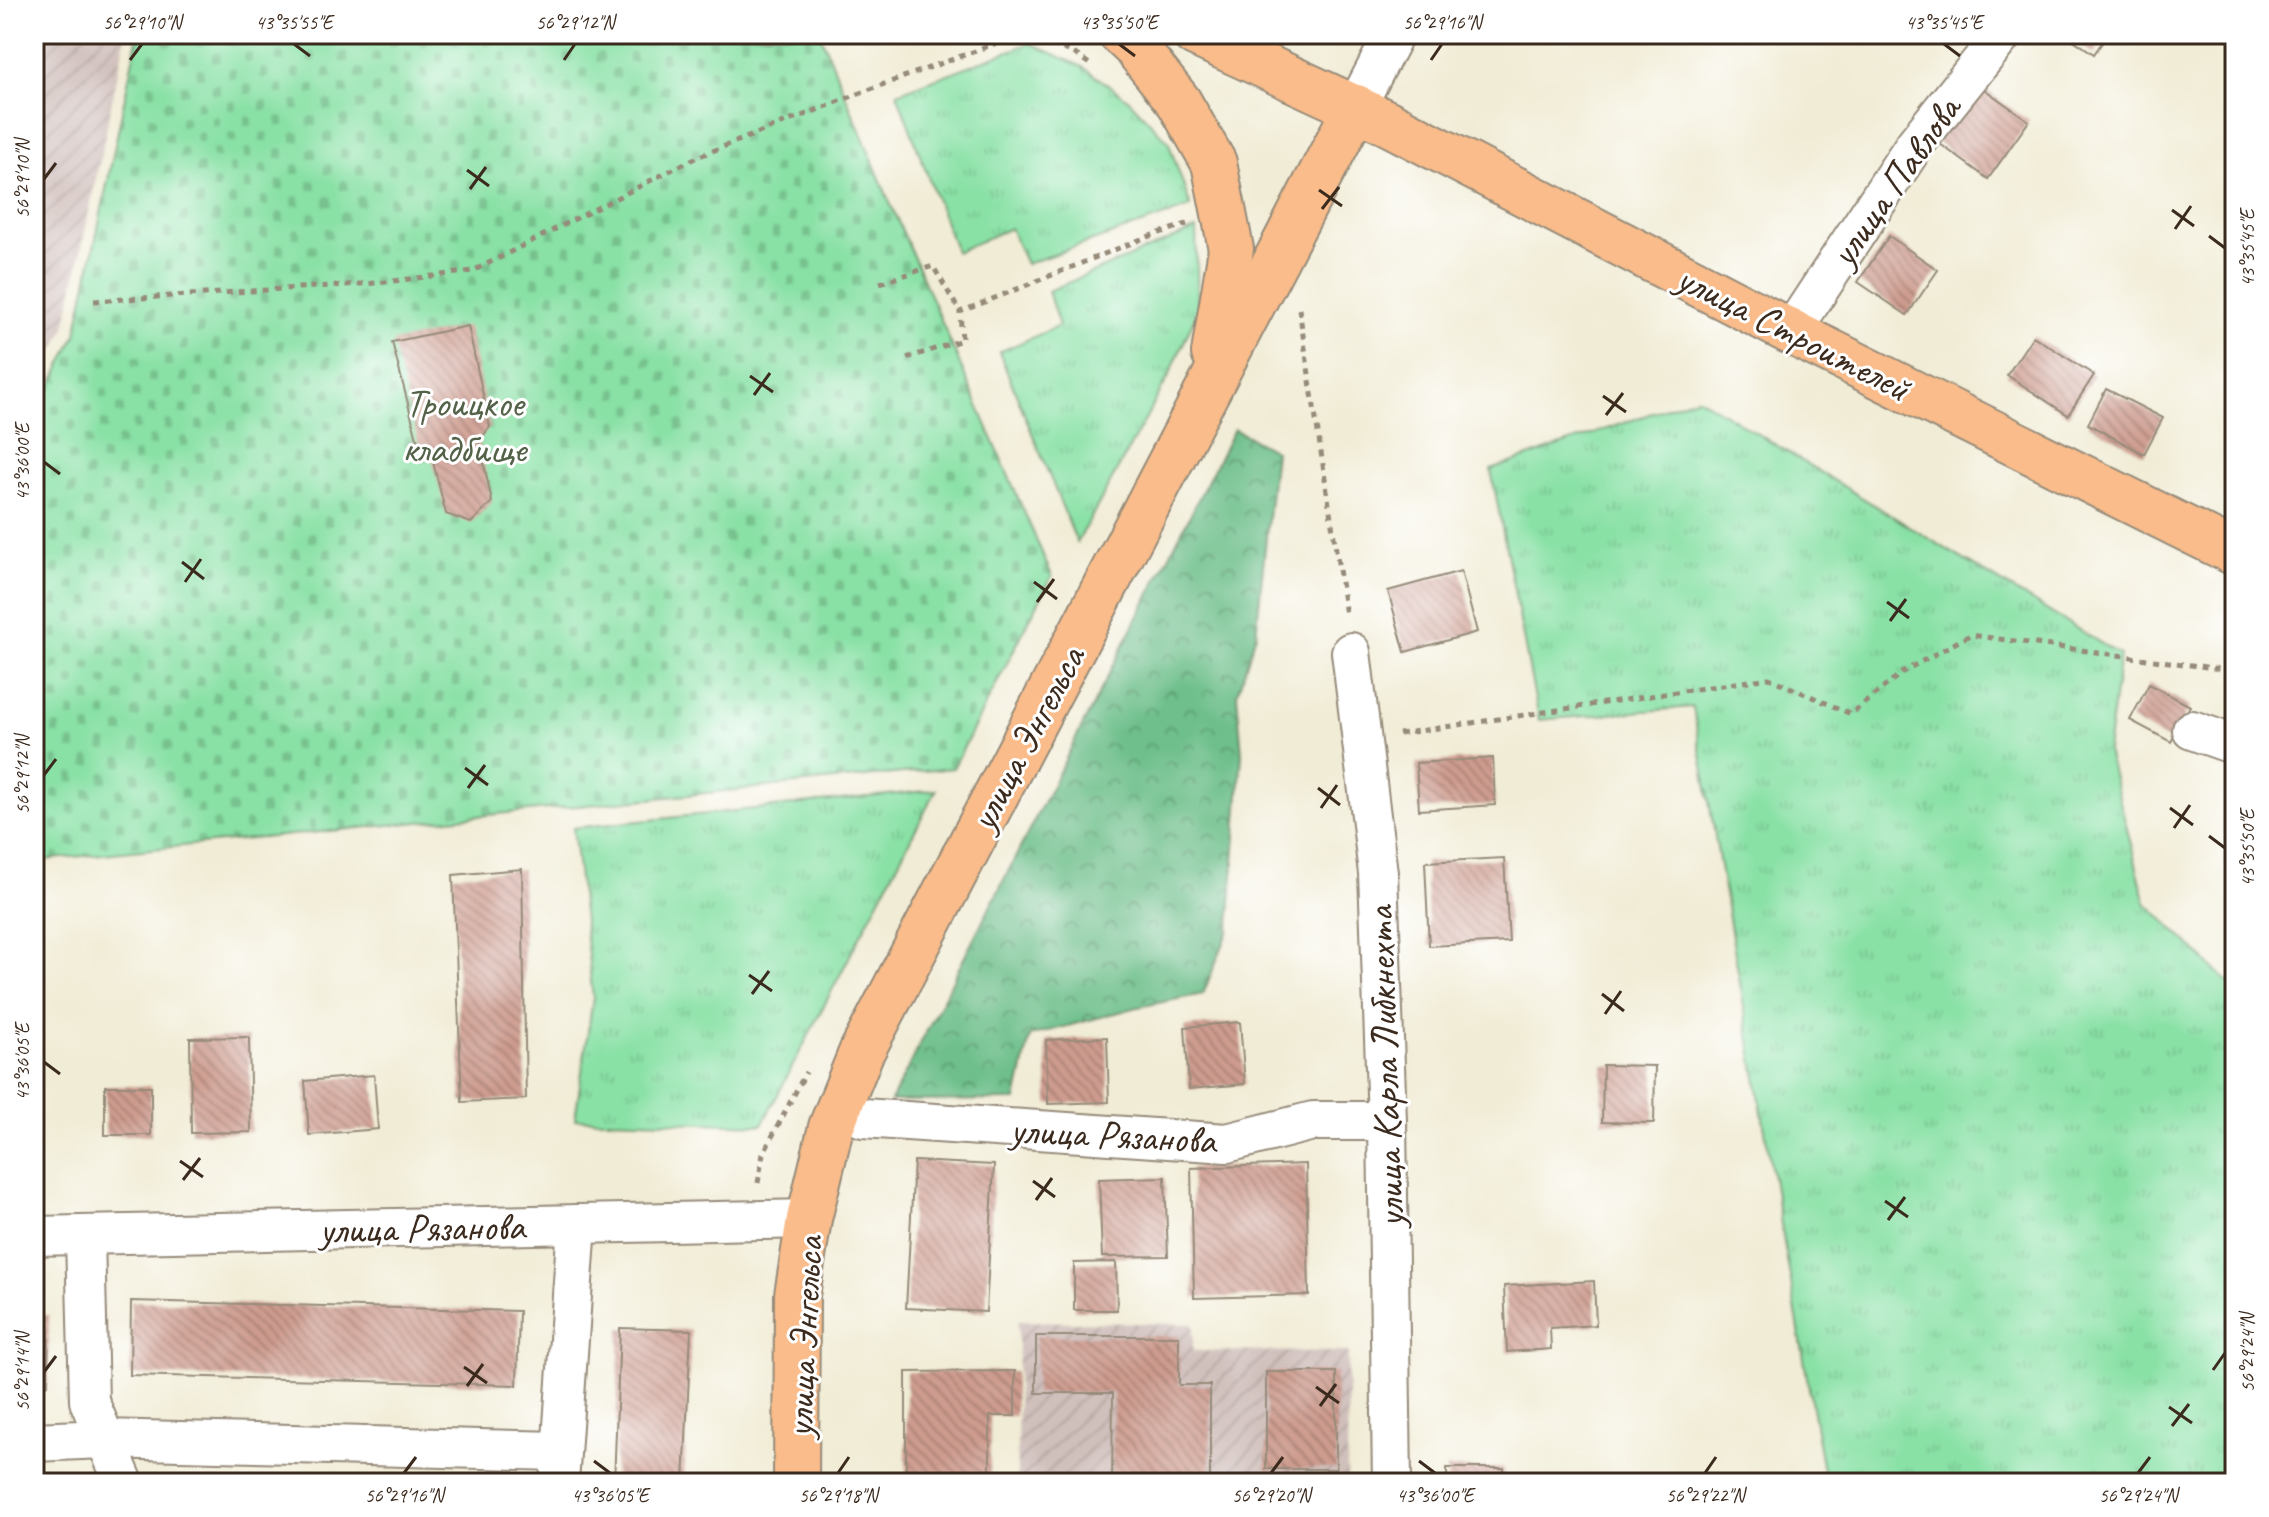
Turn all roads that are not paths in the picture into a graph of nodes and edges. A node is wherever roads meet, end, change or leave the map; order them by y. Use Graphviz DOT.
graph roads {
  1 [pos="1121,34"];
  2 [pos="1195,34"];
  3 [pos="1394,34"];
  4 [pos="2003,34"];
  5 [pos="1356,107"];
  6 [pos="1791,332"];
  7 [pos="1208,390"];
  8 [pos="2235,553"];
  9 [pos="1351,652"];
  10 [pos="2192,730"];
  11 [pos="2235,745"];
  12 [pos="839,1108"];
  13 [pos="1387,1121"];
  14 [pos="809,1219"];
  15 [pos="577,1224"];
  16 [pos="34,1236"];
  17 [pos="85,1236"];
  18 [pos="105,1439"];
  19 [pos="34,1442"];
  20 [pos="559,1467"];
  21 [pos="124,1483"];
  22 [pos="796,1483"];
  23 [pos="1392,1483"];
  1 -- 7 [label="main road"];
  2 -- 5 [label="main road, улица Строителей"];
  3 -- 5 [label="street, улица Энгельса"];
  4 -- 6 [label="street, улица Павлова"];
  5 -- 6 [label="main road, улица Строителей"];
  5 -- 7 [label="main road, улица Энгельса"];
  6 -- 8 [label="main road, улица Строителей"];
  7 -- 12 [label="main road, улица Энгельса"];
  9 -- 13 [label="street, улица Карла Либкнехта"];
  10 -- 11 [label="street"];
  12 -- 13 [label="street, улица Рязанова"];
  12 -- 14 [label="main road, улица Энгельса"];
  13 -- 23 [label="street, улица Карла Либкнехта"];
  14 -- 15 [label="street, улица Рязанова"];
  14 -- 22 [label="main road, улица Энгельса"];
  15 -- 17 [label="street, улица Рязанова"];
  15 -- 20 [label="street"];
  16 -- 17 [label="street, улица Рязанова"];
  17 -- 18 [label="street"];
  18 -- 19 [label="street"];
  18 -- 20 [label="street"];
  18 -- 21 [label="street"];
}
